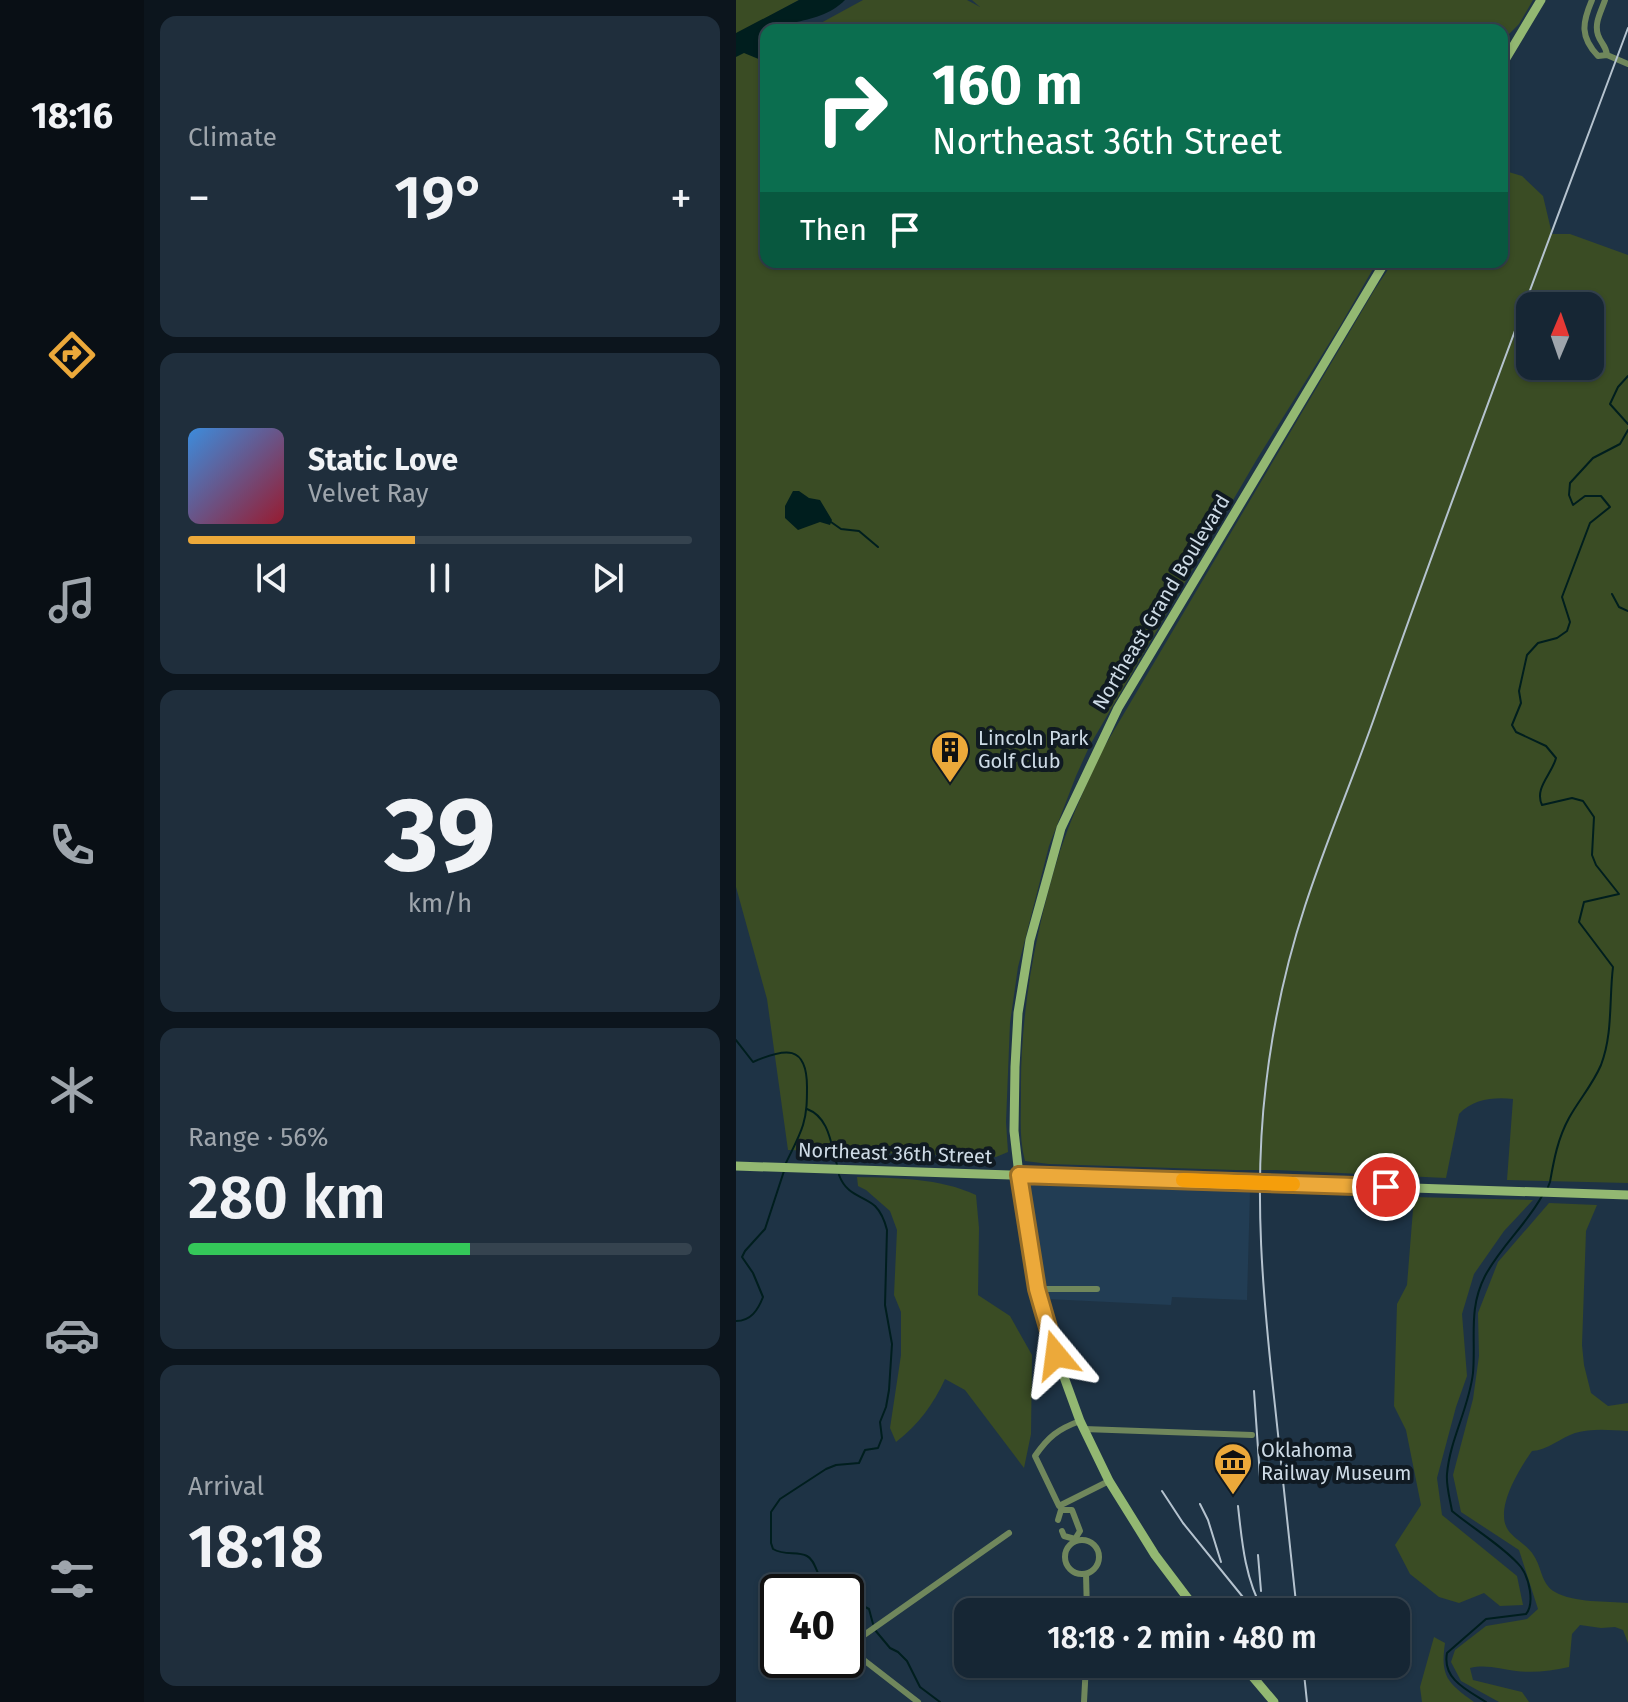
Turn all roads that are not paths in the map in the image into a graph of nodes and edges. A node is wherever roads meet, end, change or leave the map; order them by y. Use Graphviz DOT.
graph roads {
  1 [pos="1541,0"];
  2 [pos="1592,0"];
  3 [pos="1605,0"];
  4 [pos="1585,20"];
  5 [pos="1597,22"];
  6 [pos="1508,55"];
  7 [pos="1607,55"];
  8 [pos="1628,64"];
  9 [pos="1381,268"];
  10 [pos="736,1166"];
  11 [pos="1019,1175"];
  12 [pos="1628,1195"];
  13 [pos="1037,1289"];
  14 [pos="1097,1289"];
  15 [pos="1082,1425"];
  16 [pos="1252,1435"];
  17 [pos="1109,1481"];
  18 [pos="1060,1508"];
  19 [pos="1058,1520"];
  20 [pos="1062,1531"];
  21 [pos="1009,1533"];
  22 [pos="1076,1540"];
  23 [pos="1086,1574"];
  24 [pos="1087,1598"];
  25 [pos="1187,1598"];
  26 [pos="1085,1678"];
  27 [pos="1254,1678"];
  28 [pos="918,1702"];
  29 [pos="1084,1702"];
  30 [pos="1274,1702"];
  1 -- 6 [label="street"];
  2 -- 4 [label="street"];
  3 -- 5 [label="street"];
  4 -- 5 [label="street"];
  4 -- 7 [label="street"];
  5 -- 7 [label="street"];
  7 -- 8 [label="street"];
  9 -- 11 [label="street, Northeast Grand Boulevard"];
  10 -- 11 [label="street, Northeast 36th Street"];
  11 -- 12 [label="street, Northeast 36th Street"];
  11 -- 13 [label="street, Northeast Grand Boulevard"];
  13 -- 14 [label="street"];
  13 -- 15 [label="street, Northeast Grand Boulevard"];
  15 -- 16 [label="street"];
  15 -- 17 [label="street, Northeast Grand Boulevard"];
  15 -- 18 [label="street"];
  17 -- 18 [label="street"];
  17 -- 25 [label="street, Northeast Grand Boulevard"];
  18 -- 19 [label="street"];
  18 -- 22 [label="street"];
  20 -- 22 [label="street"];
  21 -- 28 [label="street"];
  22 -- 23 [label="street"];
  22 -- 23 [label="street"];
  23 -- 24 [label="street"];
  26 -- 29 [label="street"];
  27 -- 30 [label="street"];
}
